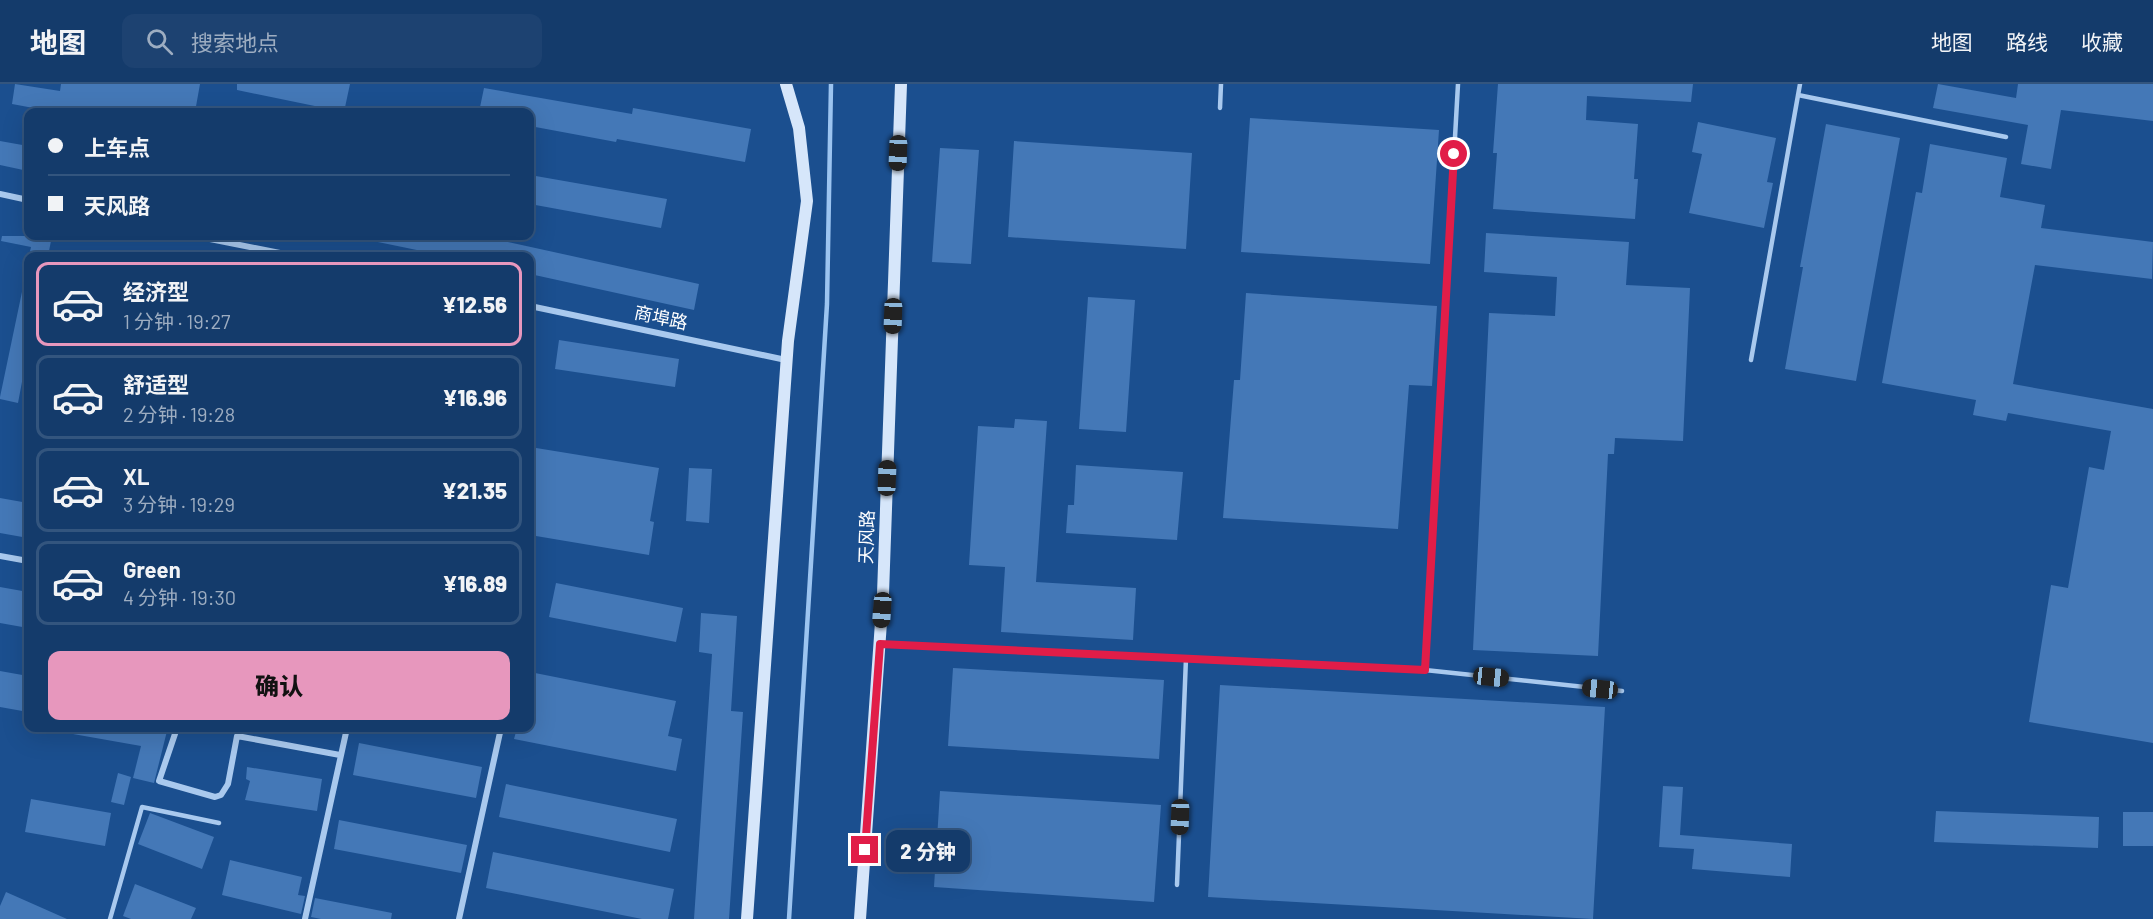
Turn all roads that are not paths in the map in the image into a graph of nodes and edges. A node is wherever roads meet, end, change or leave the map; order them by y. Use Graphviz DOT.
graph roads {
  1 [pos="786,84"];
  2 [pos="901,84"];
  3 [pos="1221,84"];
  4 [pos="1458,84"];
  5 [pos="1800,84"];
  6 [pos="1798,95"];
  7 [pos="1220,108"];
  8 [pos="2006,137"];
  9 [pos="0,194"];
  10 [pos="24,199"];
  11 [pos="215,240"];
  12 [pos="275,252"];
  13 [pos="534,307"];
  14 [pos="786,360"];
  15 [pos="1752,360"];
  16 [pos="0,556"];
  17 [pos="24,560"];
  18 [pos="880,644"];
  19 [pos="1186,658"];
  20 [pos="1425,670"];
  21 [pos="1622,691"];
  22 [pos="176,732"];
  23 [pos="346,732"];
  24 [pos="500,732"];
  25 [pos="340,755"];
  26 [pos="219,823"];
  27 [pos="1177,885"];
  28 [pos="110,919"];
  29 [pos="306,919"];
  30 [pos="459,919"];
  31 [pos="747,919"];
  32 [pos="860,919"];
  1 -- 14 [label="main road"];
  2 -- 18 [label="main road, 天风路"];
  3 -- 7 [label="lane"];
  4 -- 20 [label="lane"];
  5 -- 6 [label="lane"];
  6 -- 8 [label="lane"];
  6 -- 15 [label="lane"];
  9 -- 10 [label="street"];
  11 -- 12 [label="street"];
  13 -- 14 [label="street, 商埠路"];
  14 -- 31 [label="main road"];
  16 -- 17 [label="street"];
  18 -- 19 [label="lane"];
  18 -- 32 [label="main road, 天风路"];
  19 -- 20 [label="lane"];
  19 -- 27 [label="lane"];
  20 -- 21 [label="lane"];
  22 -- 25 [label="street"];
  23 -- 25 [label="street"];
  24 -- 30 [label="street"];
  25 -- 29 [label="street"];
  26 -- 28 [label="lane"];
}
